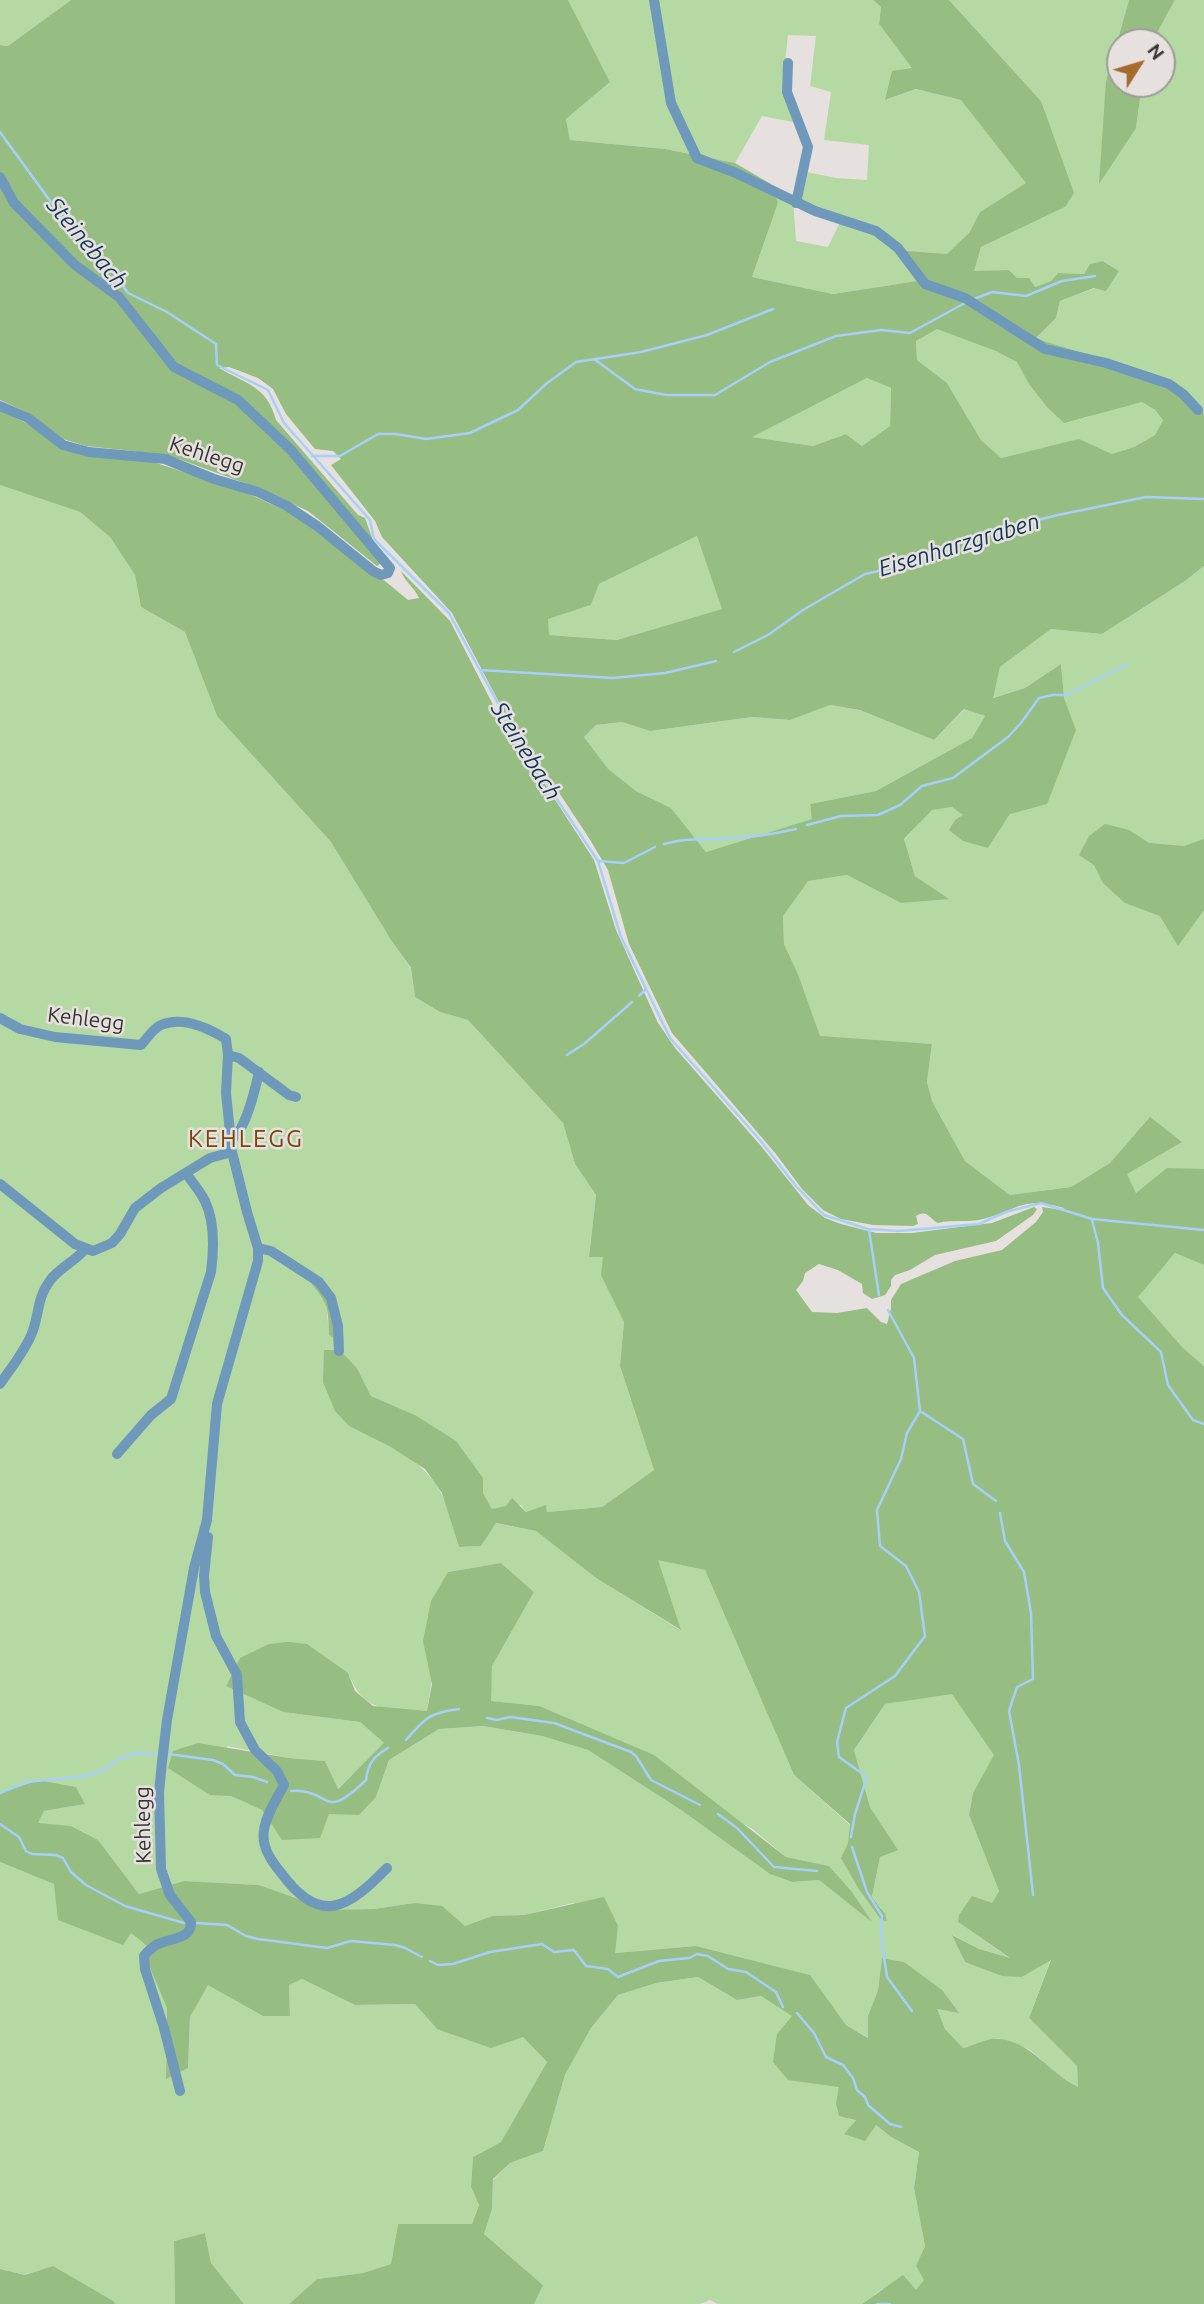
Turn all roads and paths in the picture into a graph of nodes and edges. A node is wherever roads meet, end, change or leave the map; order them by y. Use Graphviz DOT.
graph roads {
  1 [pos="654,0"];
  2 [pos="788,63"];
  3 [pos="0,177"];
  4 [pos="796,203"];
  5 [pos="0,406"];
  6 [pos="1198,410"];
  7 [pos="0,1018"];
  8 [pos="228,1055"];
  9 [pos="259,1072"];
  10 [pos="296,1097"];
  11 [pos="231,1140"];
  12 [pos="232,1152"];
  13 [pos="186,1173"];
  14 [pos="0,1184"];
  15 [pos="258,1248"];
  16 [pos="85,1249"];
  17 [pos="339,1351"];
  18 [pos="0,1384"];
  19 [pos="117,1454"];
  20 [pos="206,1520"];
  21 [pos="387,1868"];
  22 [pos="180,2091"];
  1 -- 4 [label="street"];
  2 -- 4 [label="street"];
  3 -- 5 [label="street, Kehlegg"];
  4 -- 6 [label="street"];
  7 -- 8 [label="street, Kehlegg"];
  8 -- 9 [label="street, Kehlegg"];
  8 -- 11 [label="street, Kehlegg"];
  9 -- 10 [label="street, Kehlegg"];
  9 -- 11 [label="street"];
  11 -- 12 [label="street, Kehlegg"];
  12 -- 13 [label="street"];
  12 -- 15 [label="street, Kehlegg"];
  13 -- 16 [label="street"];
  13 -- 19 [label="street"];
  14 -- 16 [label="street"];
  15 -- 17 [label="street"];
  15 -- 20 [label="street, Kehlegg"];
  16 -- 18 [label="street"];
  20 -- 21 [label="street, Kehlegg"];
  20 -- 22 [label="street, Kehlegg"];
}
